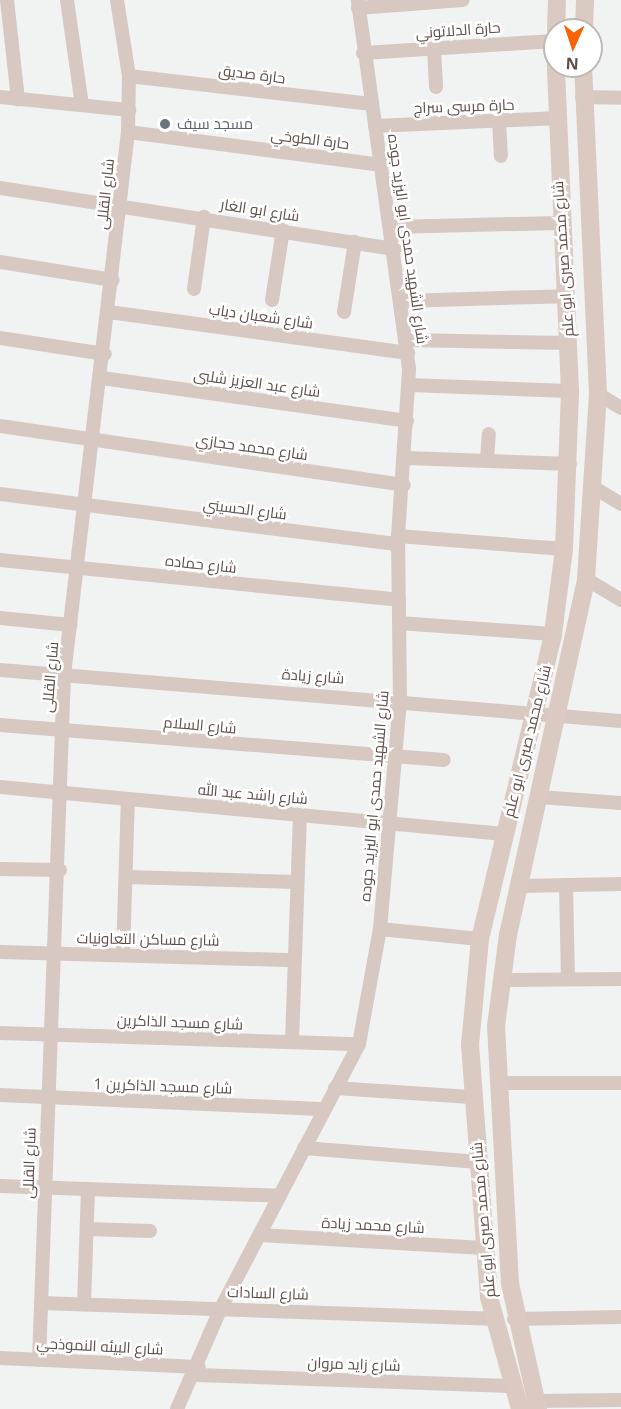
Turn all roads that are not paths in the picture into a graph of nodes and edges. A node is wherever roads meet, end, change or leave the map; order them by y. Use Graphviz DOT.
graph roads {
  1 [pos="7,0"];
  2 [pos="67,0"];
  3 [pos="117,0"];
  4 [pos="463,0"];
  5 [pos="557,0"];
  6 [pos="585,0"];
  7 [pos="358,4"];
  8 [pos="556,18"];
  9 [pos="584,18"];
  10 [pos="543,41"];
  11 [pos="434,48"];
  12 [pos="363,52"];
  13 [pos="129,76"];
  14 [pos="556,78"];
  15 [pos="583,78"];
  16 [pos="436,87"];
  17 [pos="0,97"];
  18 [pos="582,97"];
  19 [pos="621,98"];
  20 [pos="18,99"];
  21 [pos="371,104"];
  22 [pos="82,105"];
  23 [pos="129,110"];
  24 [pos="555,118"];
  25 [pos="500,120"];
  26 [pos="375,126"];
  27 [pos="128,132"];
  28 [pos="501,156"];
  29 [pos="382,165"];
  30 [pos="0,188"];
  31 [pos="120,204"];
  32 [pos="204,218"];
  33 [pos="560,223"];
  34 [pos="392,227"];
  35 [pos="283,231"];
  36 [pos="355,242"];
  37 [pos="395,249"];
  38 [pos="0,262"];
  39 [pos="113,280"];
  40 [pos="194,289"];
  41 [pos="566,296"];
  42 [pos="272,300"];
  43 [pos="402,301"];
  44 [pos="109,312"];
  45 [pos="344,312"];
  46 [pos="0,338"];
  47 [pos="569,343"];
  48 [pos="408,346"];
  49 [pos="105,354"];
  50 [pos="102,378"];
  51 [pos="409,385"];
  52 [pos="570,391"];
  53 [pos="598,394"];
  54 [pos="621,408"];
  55 [pos="407,421"];
  56 [pos="0,426"];
  57 [pos="489,434"];
  58 [pos="95,441"];
  59 [pos="407,458"];
  60 [pos="487,460"];
  61 [pos="570,464"];
  62 [pos="404,485"];
  63 [pos="593,487"];
  64 [pos="0,494"];
  65 [pos="621,504"];
  66 [pos="88,506"];
  67 [pos="398,540"];
  68 [pos="564,549"];
  69 [pos="0,560"];
  70 [pos="79,568"];
  71 [pos="586,579"];
  72 [pos="399,600"];
  73 [pos="621,600"];
  74 [pos="0,618"];
  75 [pos="399,623"];
  76 [pos="71,625"];
  77 [pos="553,634"];
  78 [pos="0,670"];
  79 [pos="64,675"];
  80 [pos="400,699"];
  81 [pos="536,712"];
  82 [pos="559,714"];
  83 [pos="621,721"];
  84 [pos="0,726"];
  85 [pos="62,730"];
  86 [pos="397,757"];
  87 [pos="444,760"];
  88 [pos="0,788"];
  89 [pos="63,793"];
  90 [pos="539,796"];
  91 [pos="128,799"];
  92 [pos="621,802"];
  93 [pos="300,815"];
  94 [pos="387,823"];
  95 [pos="504,834"];
  96 [pos="0,869"];
  97 [pos="60,870"];
  98 [pos="126,877"];
  99 [pos="297,882"];
  100 [pos="621,884"];
  101 [pos="566,885"];
  102 [pos="520,886"];
  103 [pos="380,929"];
  104 [pos="480,939"];
  105 [pos="0,952"];
  106 [pos="57,953"];
  107 [pos="123,955"];
  108 [pos="294,960"];
  109 [pos="568,979"];
  110 [pos="621,979"];
  111 [pos="501,980"];
  112 [pos="0,1034"];
  113 [pos="52,1035"];
  114 [pos="292,1042"];
  115 [pos="359,1044"];
  116 [pos="498,1083"];
  117 [pos="621,1083"];
  118 [pos="335,1088"];
  119 [pos="0,1095"];
  120 [pos="471,1096"];
  121 [pos="48,1097"];
  122 [pos="324,1109"];
  123 [pos="304,1148"];
  124 [pos="478,1162"];
  125 [pos="0,1186"];
  126 [pos="45,1188"];
  127 [pos="88,1189"];
  128 [pos="280,1196"];
  129 [pos="87,1229"];
  130 [pos="150,1231"];
  131 [pos="260,1234"];
  132 [pos="484,1248"];
  133 [pos="41,1303"];
  134 [pos="84,1304"];
  135 [pos="221,1308"];
  136 [pos="621,1317"];
  137 [pos="493,1319"];
  138 [pos="514,1319"];
  139 [pos="0,1358"];
  140 [pos="39,1360"];
  141 [pos="197,1371"];
  142 [pos="512,1386"];
  143 [pos="621,1400"];
  144 [pos="531,1406"];
  145 [pos="177,1409"];
  1 -- 20 [label="street"];
  2 -- 22 [label="street"];
  3 -- 13 [label="street, شارع القللى"];
  4 -- 7 [label="street"];
  5 -- 8 [label="street"];
  6 -- 9 [label="street"];
  7 -- 12 [label="street, شارع الشهيد حمدى ابو اليزيد جوده"];
  10 -- 11 [label="street, حارة الدلاتوني"];
  11 -- 12 [label="street, حارة الدلاتوني"];
  11 -- 16 [label="street"];
  12 -- 21 [label="street, شارع الشهيد حمدى ابو اليزيد جوده"];
  13 -- 21 [label="street, حارة صديق"];
  13 -- 23 [label="street, شارع القللى"];
  14 -- 24 [label="street, شارع محمد صبرى ابو علم"];
  15 -- 18 [label="street, شارع محمد صبرى ابو علم"];
  17 -- 20 [label="street"];
  18 -- 19 [label="street"];
  18 -- 53 [label="street, شارع محمد صبرى ابو علم"];
  20 -- 22 [label="street"];
  21 -- 26 [label="street, شارع الشهيد حمدى ابو اليزيد جوده"];
  22 -- 23 [label="street"];
  23 -- 27 [label="street, شارع القللى"];
  24 -- 25 [label="street, حارة مرسى سراج"];
  24 -- 33 [label="street, شارع محمد صبرى ابو علم"];
  25 -- 26 [label="street, حارة مرسى سراج"];
  25 -- 28 [label="street"];
  26 -- 29 [label="street, شارع الشهيد حمدى ابو اليزيد جوده"];
  27 -- 29 [label="street, حارة الطوخي"];
  27 -- 31 [label="street, شارع القللى"];
  29 -- 34 [label="street, شارع الشهيد حمدى ابو اليزيد جوده"];
  30 -- 31 [label="street, شارع ابو الغار"];
  31 -- 32 [label="street, شارع ابو الغار"];
  31 -- 39 [label="street, شارع القللى"];
  32 -- 35 [label="street, شارع ابو الغار"];
  32 -- 40 [label="street"];
  33 -- 34 [label="street"];
  33 -- 41 [label="street, شارع محمد صبرى ابو علم"];
  34 -- 37 [label="street, شارع الشهيد حمدى ابو اليزيد جوده"];
  35 -- 36 [label="street, شارع ابو الغار"];
  35 -- 42 [label="street"];
  36 -- 37 [label="street, شارع ابو الغار"];
  36 -- 45 [label="street"];
  37 -- 43 [label="street, شارع الشهيد حمدى ابو اليزيد جوده"];
  38 -- 39 [label="street"];
  39 -- 44 [label="street, شارع القللى"];
  41 -- 43 [label="street"];
  41 -- 47 [label="street, شارع محمد صبرى ابو علم"];
  43 -- 48 [label="street, شارع الشهيد حمدى ابو اليزيد جوده"];
  44 -- 48 [label="street, شارع شعبان دياب"];
  44 -- 49 [label="street, شارع القللى"];
  46 -- 49 [label="street"];
  47 -- 48 [label="street, شارع شعبان دياب"];
  47 -- 52 [label="street, شارع محمد صبرى ابو علم"];
  48 -- 51 [label="street, شارع الشهيد حمدى ابو اليزيد جوده"];
  49 -- 50 [label="street, شارع القللى"];
  50 -- 55 [label="street, شارع عبد العزيز شلبى"];
  50 -- 58 [label="street, شارع القللى"];
  51 -- 52 [label="street"];
  51 -- 55 [label="street, شارع الشهيد حمدى ابو اليزيد جوده"];
  52 -- 61 [label="street, شارع محمد صبرى ابو علم"];
  53 -- 54 [label="street"];
  53 -- 63 [label="street, شارع محمد صبرى ابو علم"];
  55 -- 59 [label="street, شارع الشهيد حمدى ابو اليزيد جوده"];
  56 -- 58 [label="street, شارع محمد حجازي"];
  57 -- 60 [label="street"];
  58 -- 62 [label="street, شارع محمد حجازي"];
  58 -- 66 [label="street, شارع القللى"];
  59 -- 60 [label="street"];
  59 -- 62 [label="street, شارع الشهيد حمدى ابو اليزيد جوده"];
  60 -- 61 [label="street"];
  61 -- 68 [label="street, شارع محمد صبرى ابو علم"];
  62 -- 67 [label="street, شارع الشهيد حمدى ابو اليزيد جوده"];
  63 -- 65 [label="street"];
  63 -- 71 [label="street, شارع محمد صبرى ابو علم"];
  64 -- 66 [label="street, شارع الحسيني"];
  66 -- 67 [label="street, شارع الحسيني"];
  66 -- 70 [label="street, شارع القللى"];
  67 -- 68 [label="street, شارع الحسيني"];
  67 -- 72 [label="street, شارع الشهيد حمدى ابو اليزيد جوده"];
  68 -- 77 [label="street, شارع محمد صبرى ابو علم"];
  69 -- 70 [label="street, شارع حماده"];
  70 -- 72 [label="street, شارع حماده"];
  70 -- 76 [label="street, شارع القللى"];
  71 -- 73 [label="street"];
  71 -- 82 [label="street, شارع محمد صبرى ابو علم"];
  72 -- 75 [label="street, شارع الشهيد حمدى ابو اليزيد جوده"];
  74 -- 76 [label="street"];
  75 -- 77 [label="street"];
  75 -- 80 [label="street, شارع الشهيد حمدى ابو اليزيد جوده"];
  76 -- 79 [label="street, شارع القللى"];
  77 -- 81 [label="street, شارع محمد صبرى ابو علم"];
  78 -- 79 [label="street, شارع زيادة"];
  79 -- 80 [label="street, شارع زيادة"];
  79 -- 85 [label="street, شارع القللى"];
  80 -- 81 [label="street, شارع زيادة"];
  80 -- 86 [label="street, شارع الشهيد حمدى ابو اليزيد جوده"];
  81 -- 82 [label="street, شارع زيادة"];
  81 -- 95 [label="street, شارع محمد صبرى ابو علم"];
  82 -- 83 [label="street, شارع زيادة"];
  82 -- 90 [label="street, شارع محمد صبرى ابو علم"];
  84 -- 85 [label="street, شارع السلام"];
  85 -- 86 [label="street, شارع السلام"];
  85 -- 89 [label="street, شارع القللى"];
  86 -- 87 [label="street, شارع السلام"];
  86 -- 94 [label="street, شارع الشهيد حمدى ابو اليزيد جوده"];
  88 -- 89 [label="street, شارع راشد عبد الله"];
  89 -- 91 [label="street, شارع راشد عبد الله"];
  89 -- 97 [label="street, شارع القللى"];
  90 -- 92 [label="street"];
  90 -- 102 [label="street, شارع محمد صبرى ابو علم"];
  91 -- 93 [label="street, شارع راشد عبد الله"];
  91 -- 98 [label="street"];
  93 -- 94 [label="street, شارع راشد عبد الله"];
  93 -- 99 [label="street"];
  94 -- 95 [label="street, شارع راشد عبد الله"];
  94 -- 103 [label="street, شارع الشهيد حمدى ابو اليزيد جوده"];
  95 -- 104 [label="street, شارع محمد صبرى ابو علم"];
  96 -- 97 [label="street"];
  97 -- 106 [label="street, شارع القللى"];
  98 -- 99 [label="street"];
  98 -- 107 [label="street"];
  99 -- 108 [label="street"];
  100 -- 101 [label="street"];
  101 -- 102 [label="street"];
  101 -- 109 [label="street"];
  102 -- 111 [label="street, شارع محمد صبرى ابو علم"];
  103 -- 104 [label="street"];
  103 -- 115 [label="street, شارع الشهيد حمدى ابو اليزيد جوده"];
  104 -- 120 [label="street, شارع محمد صبرى ابو علم"];
  105 -- 106 [label="street, شارع مساكن التعاونيات"];
  106 -- 107 [label="street, شارع مساكن التعاونيات"];
  106 -- 113 [label="street, شارع القللى"];
  107 -- 108 [label="street, شارع مساكن التعاونيات"];
  108 -- 114 [label="street"];
  109 -- 110 [label="street"];
  109 -- 111 [label="street"];
  111 -- 116 [label="street, شارع محمد صبرى ابو علم"];
  112 -- 113 [label="street, شارع مسجد الذاكرين"];
  113 -- 114 [label="street, شارع مسجد الذاكرين"];
  113 -- 121 [label="street, شارع القللى"];
  114 -- 115 [label="street, شارع مسجد الذاكرين"];
  115 -- 118 [label="street, شارع الشهيد حمدى ابو اليزيد جوده"];
  116 -- 117 [label="street"];
  116 -- 138 [label="street, شارع محمد صبرى ابو علم"];
  118 -- 120 [label="street"];
  118 -- 122 [label="street, شارع الشهيد حمدى ابو اليزيد جوده"];
  119 -- 121 [label="street, شارع مسجد الذاكرين 1"];
  120 -- 124 [label="street, شارع محمد صبرى ابو علم"];
  121 -- 122 [label="street, شارع مسجد الذاكرين 1"];
  121 -- 126 [label="street, شارع القللى"];
  122 -- 123 [label="street, شارع الشهيد حمدى ابو اليزيد جوده"];
  123 -- 124 [label="street"];
  123 -- 128 [label="street, شارع الشهيد حمدى ابو اليزيد جوده"];
  124 -- 132 [label="street, شارع محمد صبرى ابو علم"];
  125 -- 126 [label="street"];
  126 -- 127 [label="street"];
  126 -- 133 [label="street, شارع القللى"];
  127 -- 128 [label="street"];
  127 -- 129 [label="street"];
  128 -- 131 [label="street, شارع الشهيد حمدى ابو اليزيد جوده"];
  129 -- 130 [label="street"];
  129 -- 134 [label="street"];
  131 -- 132 [label="street, شارع محمد زيادة"];
  131 -- 135 [label="street, شارع الشهيد حمدى ابو اليزيد جوده"];
  132 -- 137 [label="street, شارع محمد صبرى ابو علم"];
  133 -- 134 [label="street, شارع السادات"];
  133 -- 140 [label="street, شارع القللى"];
  134 -- 135 [label="street, شارع السادات"];
  135 -- 137 [label="street, شارع السادات"];
  135 -- 141 [label="street, شارع الشهيد حمدى ابو اليزيد جوده"];
  136 -- 138 [label="street"];
  137 -- 142 [label="street, شارع محمد صبرى ابو علم"];
  138 -- 144 [label="street, شارع محمد صبرى ابو علم"];
  139 -- 140 [label="street, شارع البيئه النموذجي"];
  140 -- 141 [label="street, شارع البيئه النموذجي"];
  141 -- 142 [label="street, شارع زايد مروان"];
  141 -- 145 [label="street, شارع الشهيد حمدى ابو اليزيد جوده"];
  142 -- 144 [label="street, شارع محمد صبرى ابو علم"];
  143 -- 144 [label="street"];
}
